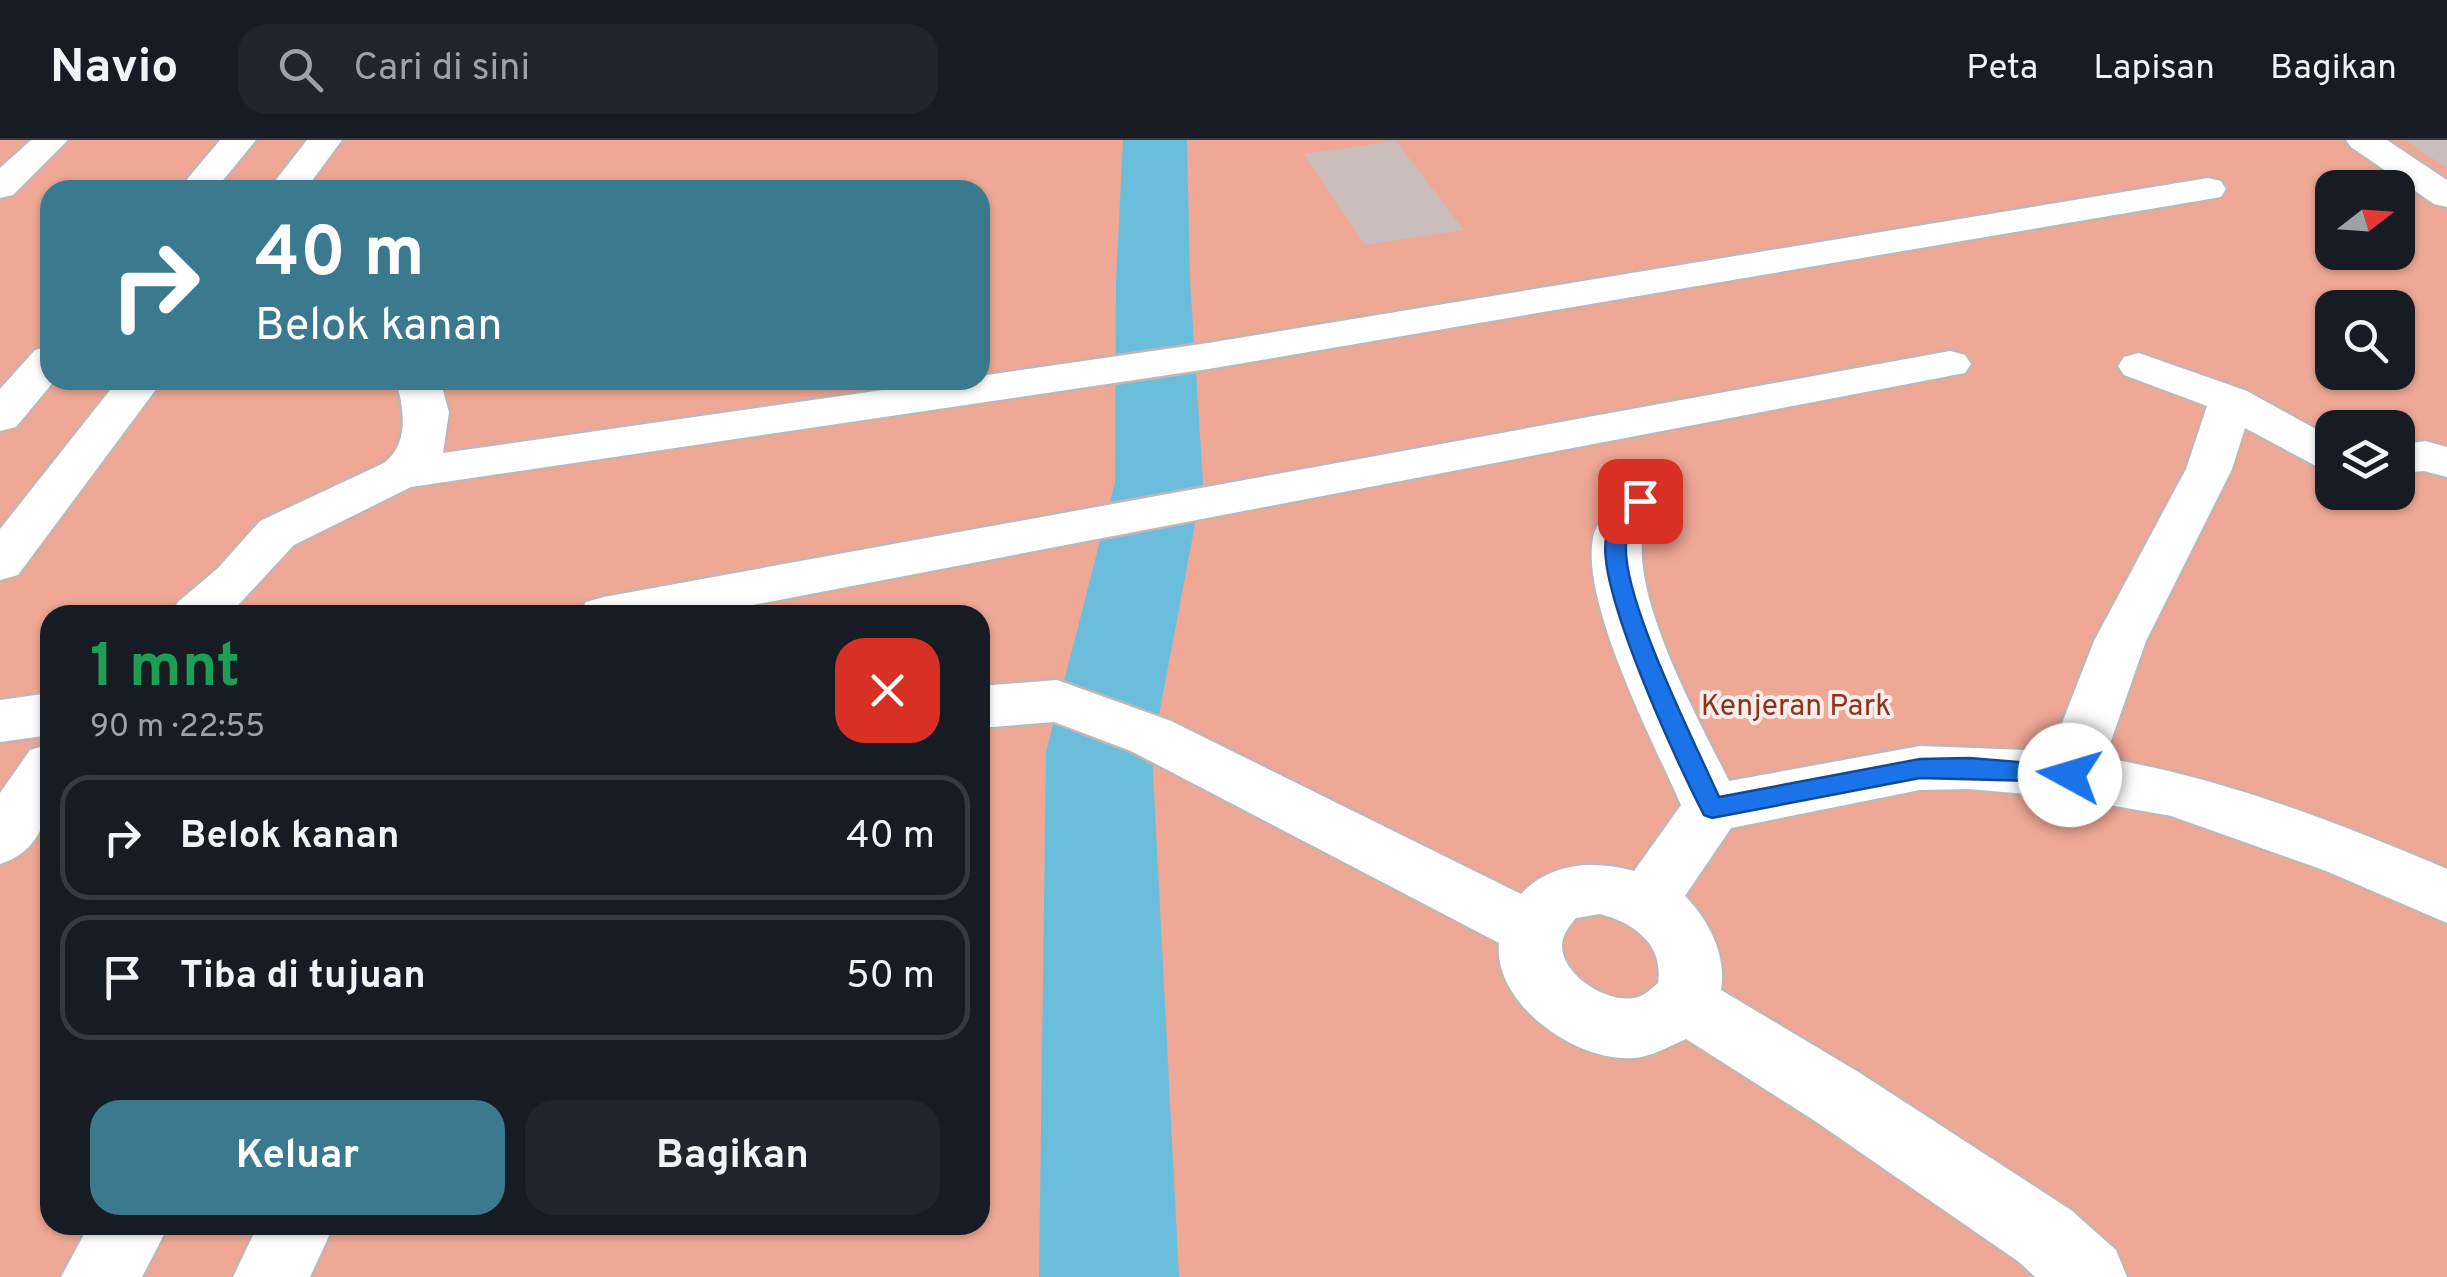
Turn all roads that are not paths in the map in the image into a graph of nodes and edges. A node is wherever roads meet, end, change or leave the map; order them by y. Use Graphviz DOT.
graph roads {
  1 [pos="50,140"];
  2 [pos="239,140"];
  3 [pos="325,140"];
  4 [pos="2363,140"];
  5 [pos="205,180"];
  6 [pos="294,180"];
  7 [pos="0,187"];
  8 [pos="2208,189"];
  9 [pos="2447,196"];
  10 [pos="1950,364"];
  11 [pos="2140,366"];
  12 [pos="40,371"];
  13 [pos="990,388"];
  14 [pos="132,390"];
  15 [pos="421,390"];
  16 [pos="975,390"];
  17 [pos="2231,400"];
  18 [pos="0,417"];
  19 [pos="2315,448"];
  20 [pos="2415,457"];
  21 [pos="2447,462"];
  22 [pos="400,474"];
  23 [pos="1640,501"];
  24 [pos="0,563"];
  25 [pos="207,605"];
  26 [pos="659,605"];
  27 [pos="990,705"];
  28 [pos="40,715"];
  29 [pos="0,721"];
  30 [pos="2070,775"];
  31 [pos="40,781"];
  32 [pos="1712,808"];
  33 [pos="0,840"];
  34 [pos="2447,897"];
  35 [pos="1647,902"];
  36 [pos="1531,929"];
  37 [pos="1683,1002"];
  38 [pos="126,1235"];
  39 [pos="293,1235"];
  40 [pos="100,1277"];
  41 [pos="271,1277"];
  42 [pos="2089,1277"];
  1 -- 7 [label="lane"];
  2 -- 5 [label="lane"];
  3 -- 6 [label="lane"];
  4 -- 9 [label="lane"];
  8 -- 13 [label="lane"];
  10 -- 26 [label="lane"];
  11 -- 17 [label="lane"];
  12 -- 18 [label="lane"];
  14 -- 24 [label="lane"];
  15 -- 22 [label="lane"];
  16 -- 22 [label="lane"];
  17 -- 19 [label="lane"];
  17 -- 30 [label="lane"];
  20 -- 21 [label="lane"];
  22 -- 25 [label="lane"];
  23 -- 32 [label="lane"];
  27 -- 36 [label="lane"];
  28 -- 29 [label="lane"];
  30 -- 32 [label="lane"];
  30 -- 34 [label="lane"];
  31 -- 33 [label="lane"];
  32 -- 35 [label="lane"];
  35 -- 36 [label="lane"];
  35 -- 37 [label="lane"];
  36 -- 37 [label="lane"];
  37 -- 42 [label="lane"];
  38 -- 40 [label="lane"];
  39 -- 41 [label="lane"];
}
